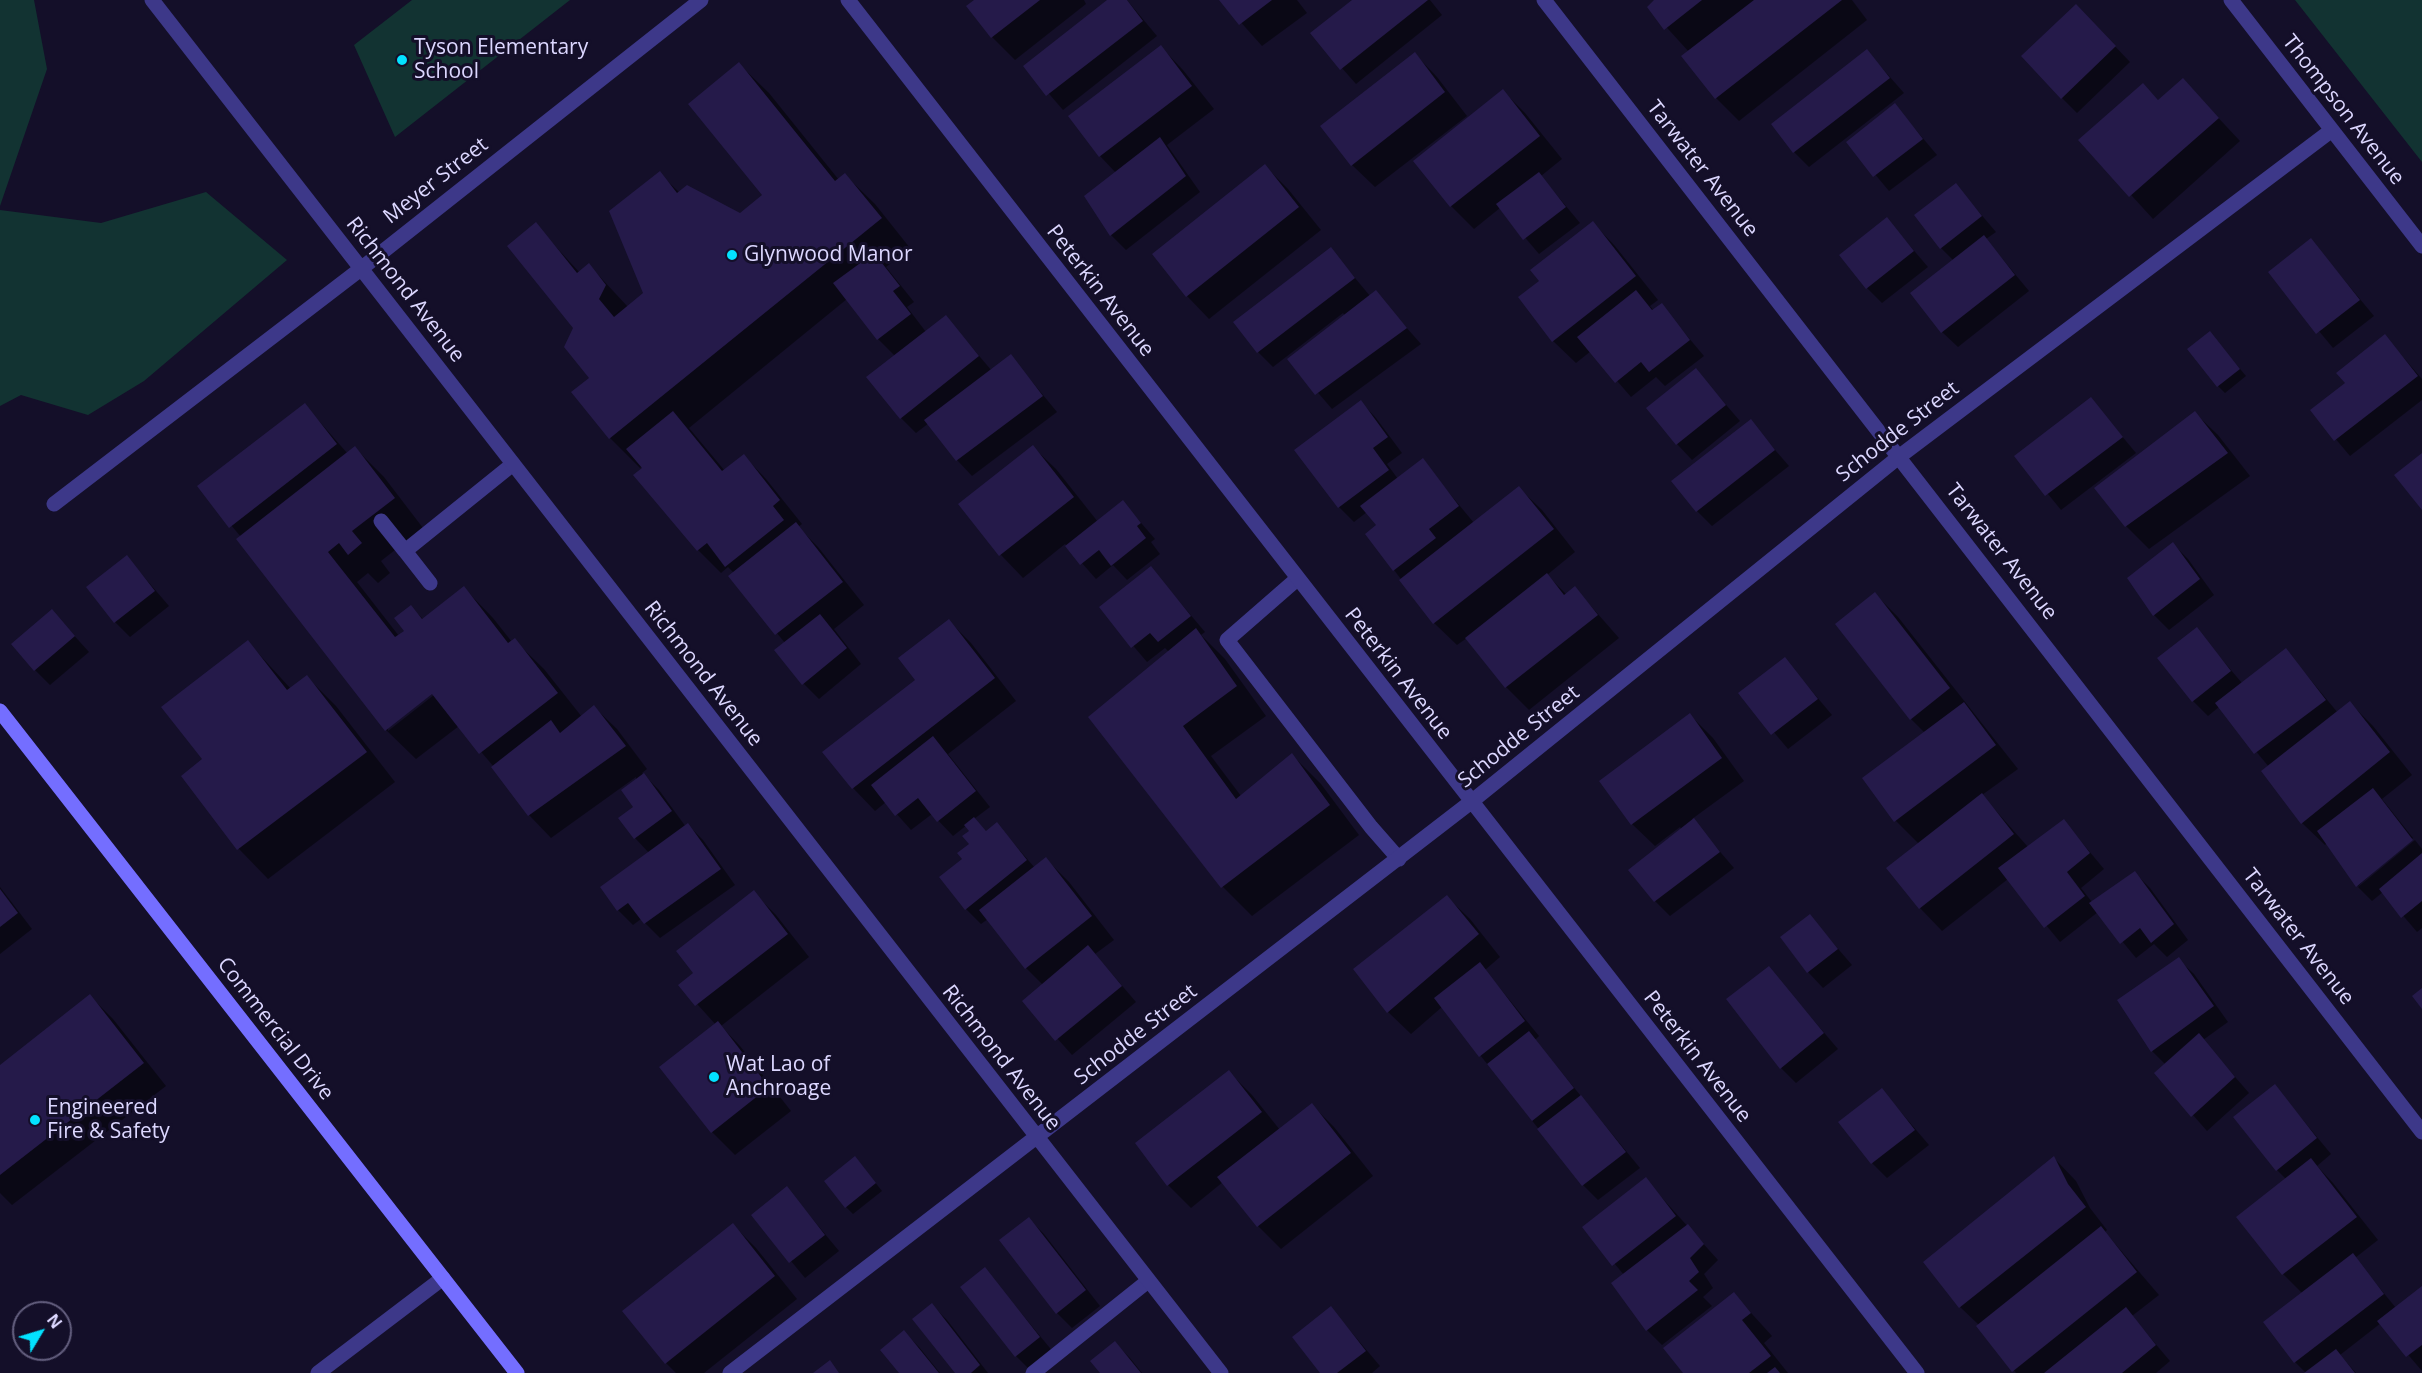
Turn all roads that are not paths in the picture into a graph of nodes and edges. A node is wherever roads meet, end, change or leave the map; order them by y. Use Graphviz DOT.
graph roads {
  1 [pos="152,0"];
  2 [pos="701,0"];
  3 [pos="848,0"];
  4 [pos="1544,0"];
  5 [pos="2231,0"];
  6 [pos="2332,130"];
  7 [pos="2422,246"];
  8 [pos="362,268"];
  9 [pos="1900,456"];
  10 [pos="513,464"];
  11 [pos="54,504"];
  12 [pos="381,521"];
  13 [pos="405,551"];
  14 [pos="1297,579"];
  15 [pos="430,583"];
  16 [pos="0,711"];
  17 [pos="1472,802"];
  18 [pos="1399,859"];
  19 [pos="2422,1132"];
  20 [pos="1036,1138"];
  21 [pos="443,1278"];
  22 [pos="1148,1281"];
  23 [pos="318,1373"];
  24 [pos="517,1373"];
  25 [pos="730,1373"];
  26 [pos="1033,1373"];
  27 [pos="1221,1373"];
  28 [pos="1917,1373"];
  1 -- 8 [label="street, Richmond Avenue"];
  2 -- 8 [label="street, Meyer Street"];
  3 -- 14 [label="street, Peterkin Avenue"];
  4 -- 9 [label="street, Tarwater Avenue"];
  5 -- 6 [label="street, Thompson Avenue"];
  6 -- 7 [label="street, Thompson Avenue"];
  6 -- 9 [label="street, Schodde Street"];
  8 -- 10 [label="street, Richmond Avenue"];
  8 -- 11 [label="street, Meyer Street"];
  9 -- 17 [label="street, Schodde Street"];
  9 -- 19 [label="street, Tarwater Avenue"];
  10 -- 13 [label="street"];
  10 -- 20 [label="street, Richmond Avenue"];
  12 -- 13 [label="street"];
  13 -- 15 [label="street"];
  14 -- 17 [label="street, Peterkin Avenue"];
  14 -- 18 [label="street"];
  16 -- 21 [label="main road, Commercial Drive"];
  17 -- 18 [label="street, Schodde Street"];
  17 -- 28 [label="street, Peterkin Avenue"];
  18 -- 20 [label="street, Schodde Street"];
  20 -- 22 [label="street, Richmond Avenue"];
  20 -- 25 [label="street, Schodde Street"];
  21 -- 23 [label="street"];
  21 -- 24 [label="main road, Commercial Drive"];
  22 -- 26 [label="street"];
  22 -- 27 [label="street, Richmond Avenue"];
}
